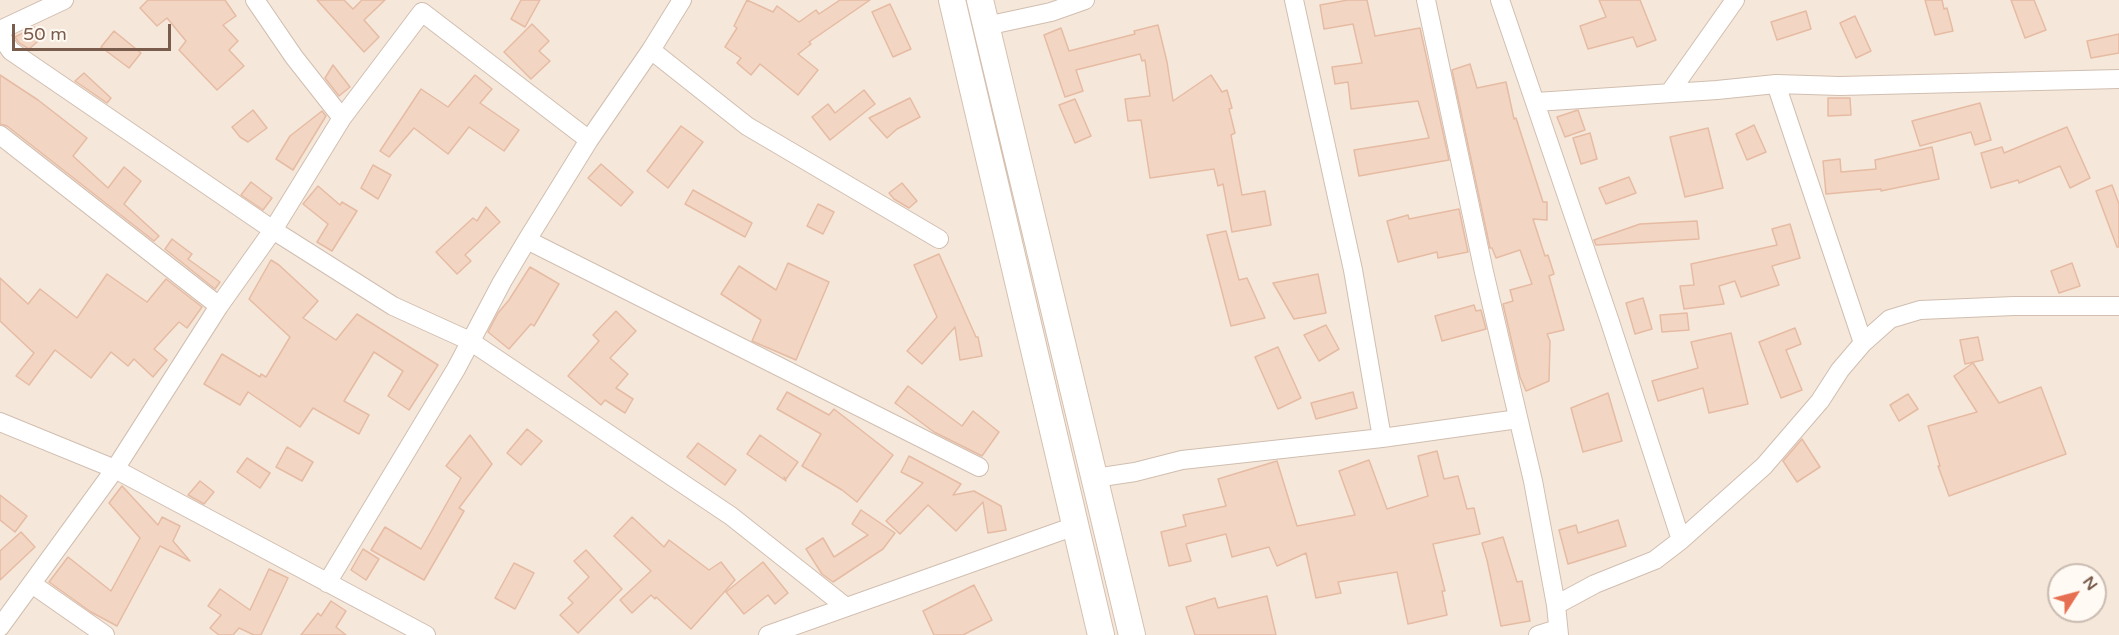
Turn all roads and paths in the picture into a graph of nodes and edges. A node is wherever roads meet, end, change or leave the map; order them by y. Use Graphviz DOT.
graph roads {
  1 [pos="64,0"];
  2 [pos="255,0"];
  3 [pos="682,0"];
  4 [pos="952,0"];
  5 [pos="980,0"];
  6 [pos="1085,0"];
  7 [pos="1294,0"];
  8 [pos="1426,0"];
  9 [pos="1500,0"];
  10 [pos="1735,0"];
  11 [pos="986,26"];
  12 [pos="0,30"];
  13 [pos="0,35"];
  14 [pos="651,50"];
  15 [pos="2119,79"];
  16 [pos="1776,84"];
  17 [pos="1670,92"];
  18 [pos="1536,102"];
  19 [pos="342,118"];
  20 [pos="0,135"];
  21 [pos="589,140"];
  22 [pos="273,230"];
  23 [pos="939,239"];
  24 [pos="527,240"];
  25 [pos="219,306"];
  26 [pos="2119,306"];
  27 [pos="470,341"];
  28 [pos="1863,343"];
  29 [pos="1518,419"];
  30 [pos="0,422"];
  31 [pos="1382,438"];
  32 [pos="979,467"];
  33 [pos="115,469"];
  34 [pos="1095,478"];
  35 [pos="1075,526"];
  36 [pos="1681,540"];
  37 [pos="327,583"];
  38 [pos="32,584"];
  39 [pos="1556,605"];
  40 [pos="846,607"];
  41 [pos="0,627"];
  42 [pos="806,629"];
  43 [pos="1558,632"];
  44 [pos="105,635"];
  45 [pos="426,635"];
  46 [pos="768,635"];
  47 [pos="1101,635"];
  48 [pos="1132,635"];
  49 [pos="1538,635"];
  1 -- 12 [label="street"];
  2 -- 19 [label="street"];
  3 -- 14 [label="street"];
  4 -- 35 [label="main road"];
  5 -- 11 [label="main road"];
  6 -- 11 [label="street"];
  7 -- 31 [label="street"];
  8 -- 29 [label="street"];
  9 -- 18 [label="street"];
  10 -- 17 [label="street"];
  11 -- 34 [label="main road"];
  13 -- 22 [label="street"];
  14 -- 21 [label="street"];
  14 -- 23 [label="street"];
  15 -- 16 [label="street"];
  16 -- 17 [label="street"];
  16 -- 28 [label="street"];
  17 -- 18 [label="street"];
  18 -- 36 [label="street"];
  19 -- 21 [label="street"];
  19 -- 22 [label="street"];
  20 -- 25 [label="street"];
  21 -- 24 [label="street"];
  22 -- 25 [label="street"];
  22 -- 27 [label="street"];
  24 -- 27 [label="street"];
  24 -- 32 [label="street"];
  25 -- 33 [label="street"];
  26 -- 28 [label="street"];
  27 -- 37 [label="street"];
  27 -- 40 [label="street"];
  28 -- 36 [label="street"];
  29 -- 31 [label="street"];
  29 -- 39 [label="street"];
  30 -- 33 [label="street"];
  31 -- 34 [label="street"];
  33 -- 37 [label="street"];
  33 -- 38 [label="street"];
  34 -- 48 [label="main road"];
  35 -- 40 [label="street"];
  35 -- 47 [label="main road"];
  36 -- 39 [label="street"];
  37 -- 45 [label="street"];
  38 -- 41 [label="street"];
  38 -- 44 [label="street"];
  39 -- 43 [label="street"];
  40 -- 42 [label="street"];
  42 -- 46 [label="street"];
  43 -- 49 [label="street"];
}
